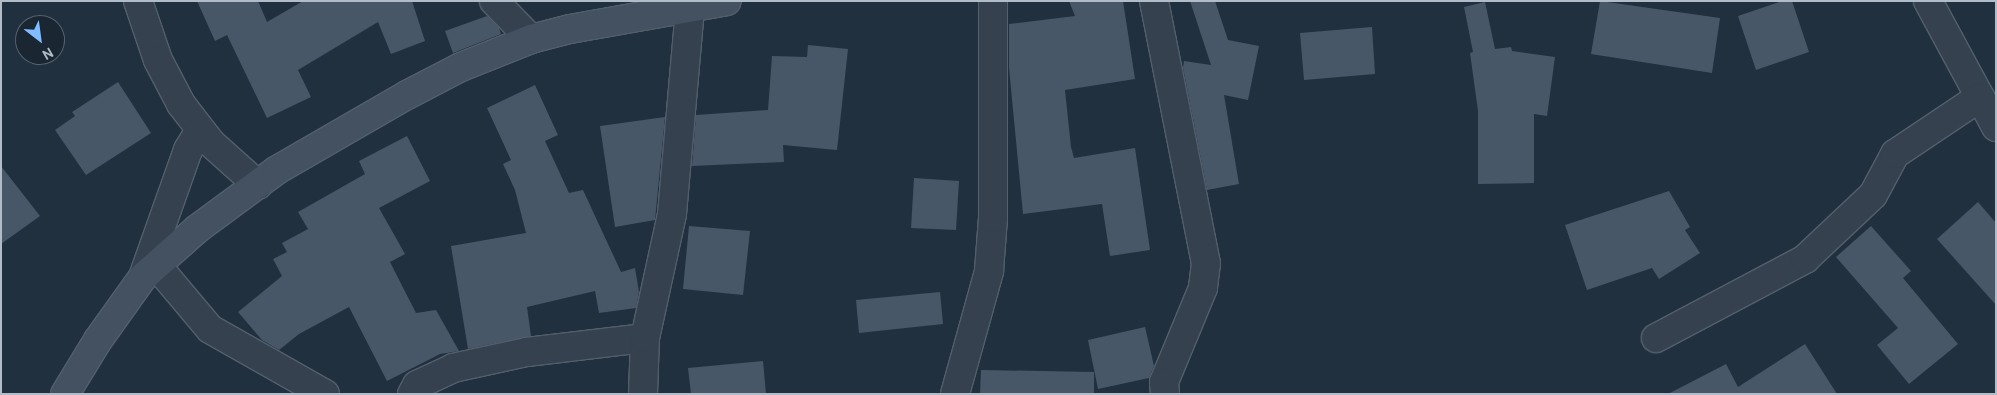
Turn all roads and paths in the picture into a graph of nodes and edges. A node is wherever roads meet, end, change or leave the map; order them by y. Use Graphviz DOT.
graph roads {
  1 [pos="138,1"];
  2 [pos="494,1"];
  3 [pos="727,1"];
  4 [pos="993,1"];
  5 [pos="1154,1"];
  6 [pos="1928,1"];
  7 [pos="690,8"];
  8 [pos="531,38"];
  9 [pos="1980,97"];
  10 [pos="1996,127"];
  11 [pos="200,130"];
  12 [pos="258,185"];
  13 [pos="150,271"];
  14 [pos="644,338"];
  15 [pos="1656,338"];
  16 [pos="65,394"];
  17 [pos="325,394"];
  18 [pos="412,394"];
  19 [pos="643,394"];
  20 [pos="955,394"];
  21 [pos="1165,394"];
  1 -- 11 [label="street"];
  2 -- 8 [label="street"];
  3 -- 7 [label="street"];
  4 -- 20 [label="street"];
  5 -- 21 [label="street"];
  6 -- 9 [label="street"];
  7 -- 8 [label="street"];
  7 -- 14 [label="street"];
  8 -- 12 [label="street"];
  9 -- 10 [label="street"];
  9 -- 15 [label="street"];
  11 -- 12 [label="street"];
  11 -- 13 [label="street"];
  12 -- 13 [label="street"];
  13 -- 16 [label="street"];
  13 -- 17 [label="street"];
  14 -- 18 [label="street"];
  14 -- 19 [label="street"];
}
